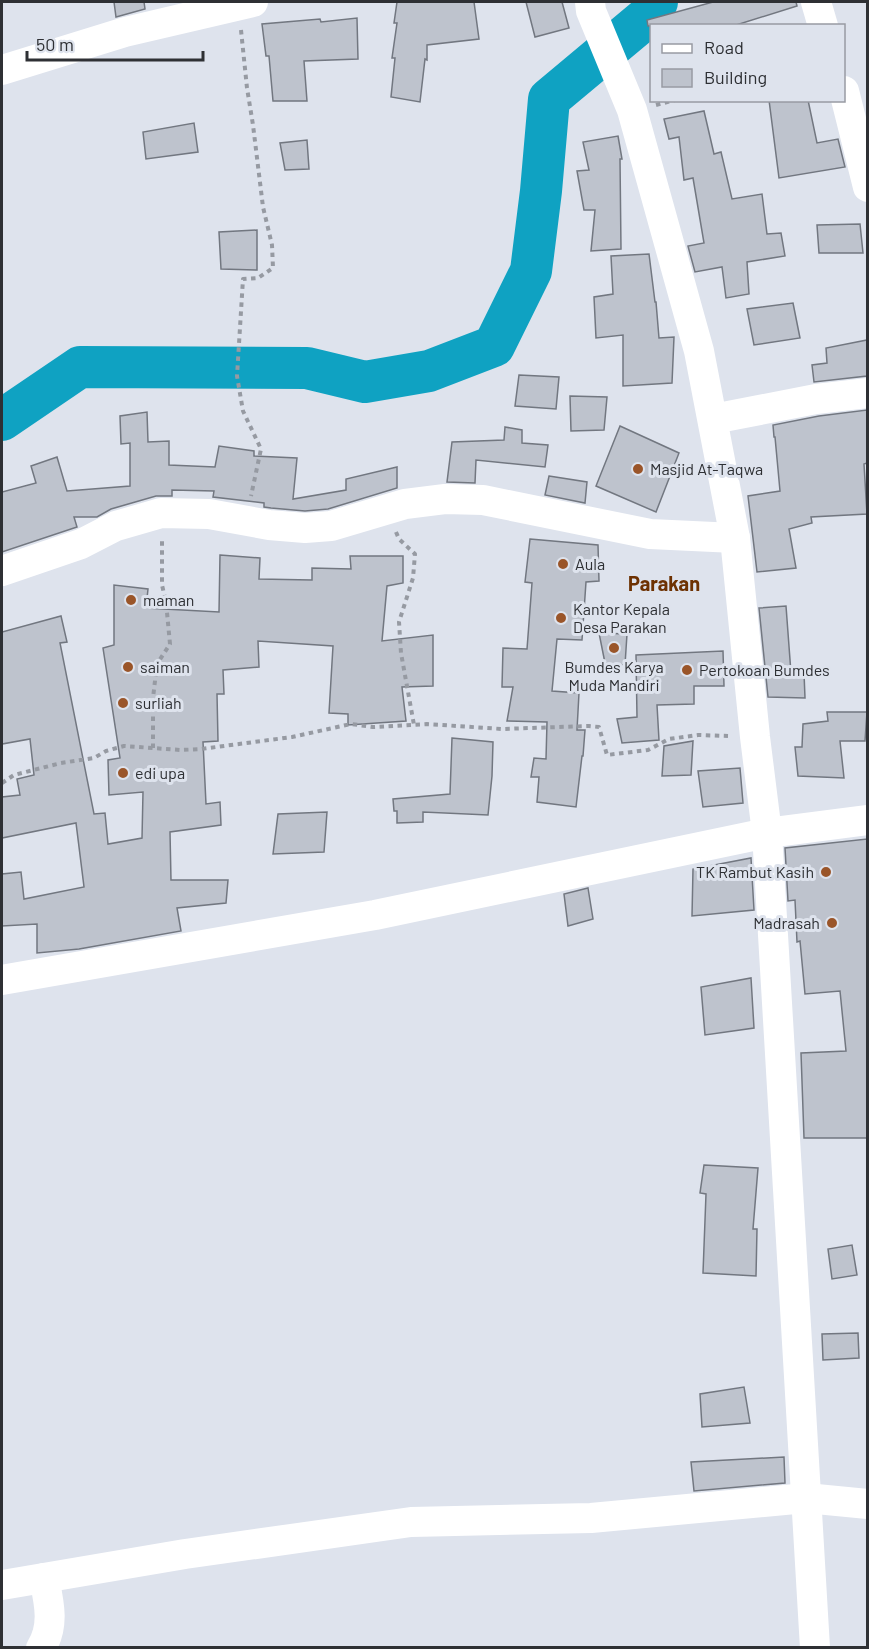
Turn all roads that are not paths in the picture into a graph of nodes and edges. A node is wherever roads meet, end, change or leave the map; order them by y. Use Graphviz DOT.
graph roads {
  1 [pos="816,2"];
  2 [pos="246,3"];
  3 [pos="591,6"];
  4 [pos="823,24"];
  5 [pos="2,70"];
  6 [pos="845,99"];
  7 [pos="867,187"];
  8 [pos="867,393"];
  9 [pos="713,419"];
  10 [pos="735,538"];
  11 [pos="2,571"];
  12 [pos="867,820"];
  13 [pos="767,833"];
  14 [pos="2,980"];
  15 [pos="806,1498"];
  16 [pos="867,1503"];
  17 [pos="45,1578"];
  18 [pos="2,1585"];
  19 [pos="41,1647"];
  20 [pos="815,1647"];
  1 -- 4 [label="street"];
  2 -- 5 [label="street"];
  3 -- 9 [label="street"];
  6 -- 7 [label="street"];
  8 -- 9 [label="street"];
  9 -- 10 [label="street"];
  10 -- 11 [label="street"];
  10 -- 13 [label="street"];
  12 -- 13 [label="street"];
  13 -- 14 [label="street"];
  13 -- 15 [label="street"];
  15 -- 16 [label="street"];
  15 -- 17 [label="street"];
  15 -- 20 [label="street"];
  17 -- 18 [label="street"];
  17 -- 19 [label="street"];
}
